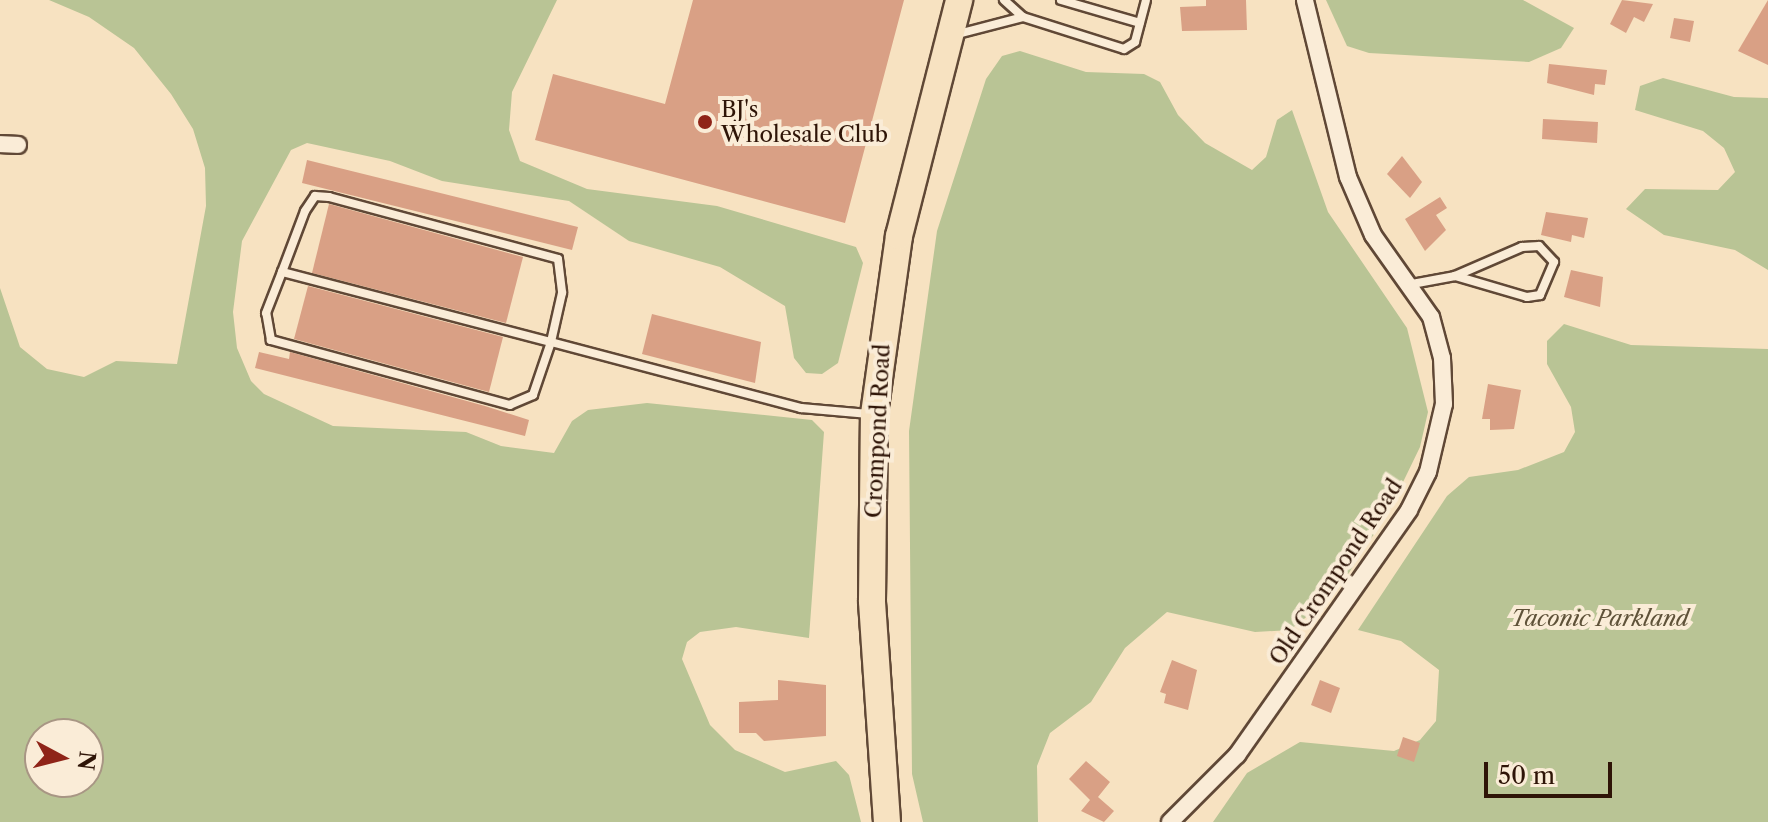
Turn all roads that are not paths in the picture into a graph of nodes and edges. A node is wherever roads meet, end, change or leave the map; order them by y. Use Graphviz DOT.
graph roads {
  1 [pos="959,0"];
  2 [pos="1004,0"];
  3 [pos="1061,0"];
  4 [pos="1103,0"];
  5 [pos="1146,0"];
  6 [pos="1305,0"];
  7 [pos="1090,7"];
  8 [pos="1023,17"];
  9 [pos="1140,23"];
  10 [pos="947,37"];
  11 [pos="0,144"];
  12 [pos="18,145"];
  13 [pos="282,272"];
  14 [pos="1455,276"];
  15 [pos="1412,284"];
  16 [pos="551,342"];
  17 [pos="874,414"];
  18 [pos="887,822"];
  19 [pos="1170,822"];
  1 -- 10 [label="highway, Crompond Road"];
  2 -- 8 [label="lane"];
  3 -- 7 [label="lane"];
  4 -- 7 [label="lane"];
  5 -- 9 [label="lane"];
  6 -- 15 [label="street, Old Crompond Road"];
  7 -- 9 [label="lane"];
  8 -- 9 [label="lane"];
  8 -- 10 [label="lane"];
  10 -- 17 [label="highway, Crompond Road"];
  11 -- 12 [label="street"];
  13 -- 16 [label="lane"];
  13 -- 16 [label="lane"];
  13 -- 16 [label="lane"];
  14 -- 14 [label="lane"];
  14 -- 15 [label="lane"];
  15 -- 19 [label="street, Old Crompond Road"];
  16 -- 17 [label="lane"];
  17 -- 18 [label="highway, Crompond Road"];
}
